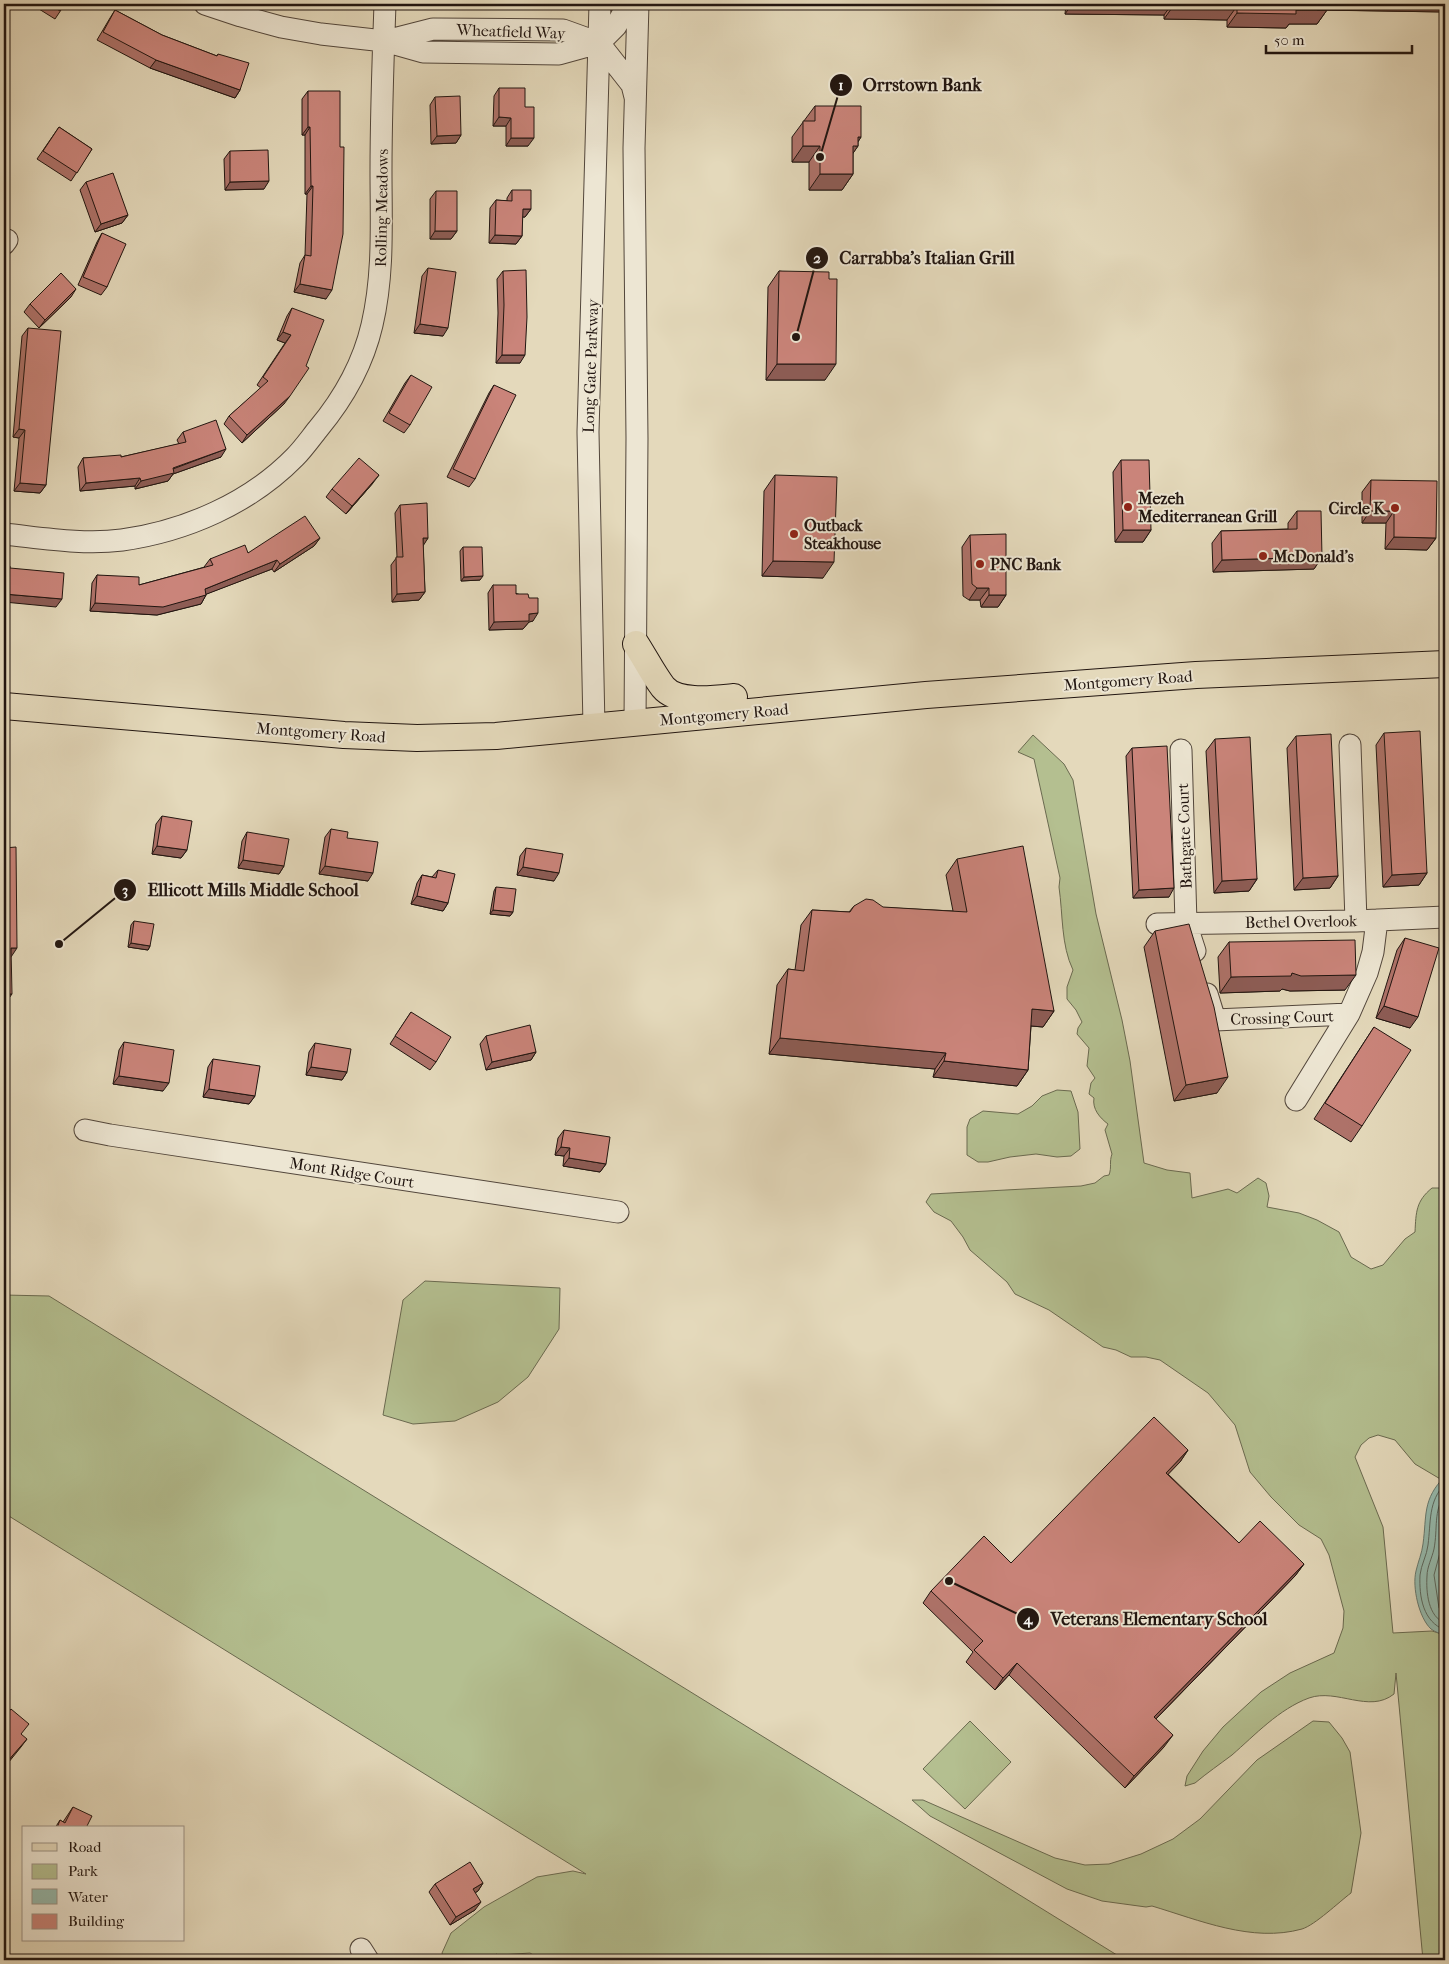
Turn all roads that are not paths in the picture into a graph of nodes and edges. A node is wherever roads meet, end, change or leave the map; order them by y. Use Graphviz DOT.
graph roads {
  1 [pos="205,4"];
  2 [pos="384,4"];
  3 [pos="600,4"];
  4 [pos="638,4"];
  5 [pos="620,9"];
  6 [pos="384,41"];
  7 [pos="638,42"];
  8 [pos="599,43"];
  9 [pos="616,63"];
  10 [pos="598,91"];
  11 [pos="636,100"];
  12 [pos="4,534"];
  13 [pos="636,644"];
  14 [pos="1445,664"];
  15 [pos="926,696"];
  16 [pos="4,706"];
  17 [pos="635,723"];
  18 [pos="594,727"];
  19 [pos="1350,745"];
  20 [pos="1181,750"];
  21 [pos="1445,917"];
  22 [pos="1366,921"];
  23 [pos="1186,923"];
  24 [pos="1157,924"];
  25 [pos="1349,1014"];
  26 [pos="1296,1100"];
  27 [pos="85,1130"];
  28 [pos="618,1212"];
  1 -- 6 [label="street, Wheatfield Way"];
  2 -- 6 [label="street, Rolling Meadows"];
  3 -- 8 [label="street, Long Gate Parkway"];
  4 -- 7 [label="street"];
  5 -- 7 [label="street"];
  5 -- 8 [label="street"];
  6 -- 8 [label="street, Wheatfield Way"];
  6 -- 12 [label="street, Rolling Meadows"];
  7 -- 9 [label="street"];
  7 -- 11 [label="street"];
  8 -- 9 [label="street"];
  8 -- 10 [label="street, Long Gate Parkway"];
  9 -- 10 [label="street"];
  9 -- 11 [label="street"];
  10 -- 18 [label="street, Long Gate Parkway"];
  11 -- 13 [label="street"];
  13 -- 15 [label="main road"];
  13 -- 17 [label="street"];
  14 -- 15 [label="main road, Montgomery Road"];
  15 -- 17 [label="main road, Montgomery Road"];
  16 -- 18 [label="main road, Montgomery Road"];
  17 -- 18 [label="main road, Montgomery Road"];
  19 -- 22 [label="street, Crossing Court"];
  20 -- 23 [label="street, Bathgate Court"];
  21 -- 22 [label="street, Bethel Overlook"];
  22 -- 23 [label="street, Bethel Overlook"];
  22 -- 25 [label="street, Crossing Court"];
  23 -- 24 [label="street, Bethel Overlook"];
  23 -- 25 [label="street, Crossing Court"];
  25 -- 26 [label="street, Crossing Court"];
  27 -- 28 [label="street, Mont Ridge Court"];
}
